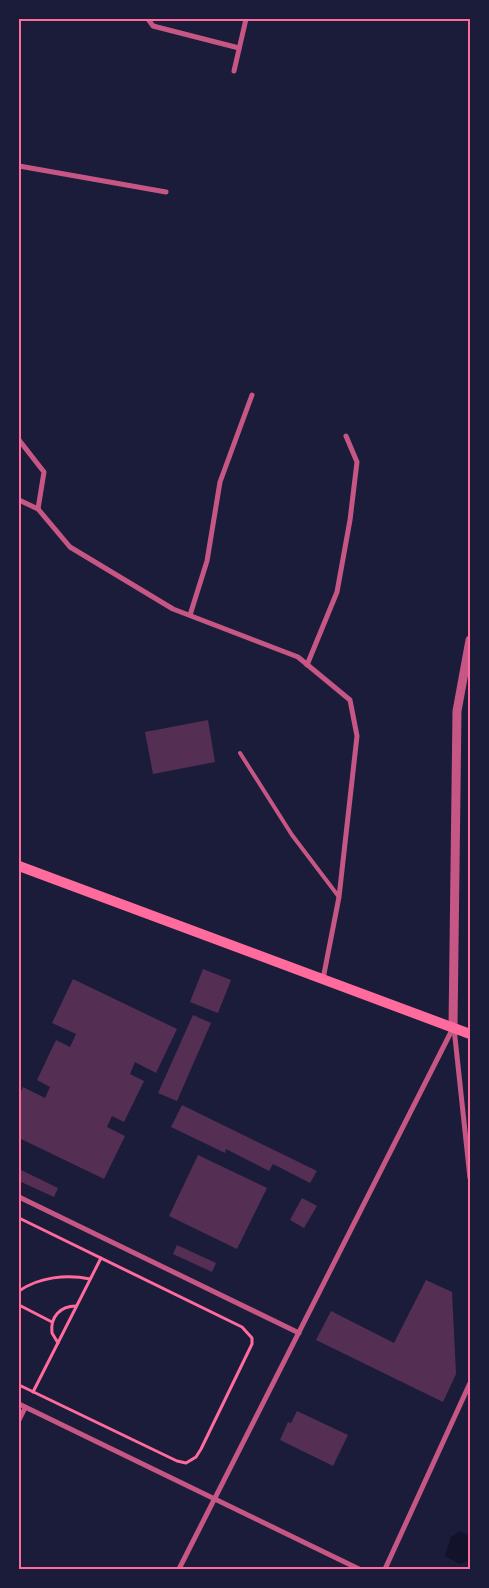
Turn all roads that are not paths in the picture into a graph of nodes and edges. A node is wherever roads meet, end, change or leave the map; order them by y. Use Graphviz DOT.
graph roads {
  1 [pos="148,19"];
  2 [pos="246,19"];
  3 [pos="239,48"];
  4 [pos="234,71"];
  5 [pos="19,166"];
  6 [pos="166,192"];
  7 [pos="252,395"];
  8 [pos="346,436"];
  9 [pos="19,440"];
  10 [pos="19,500"];
  11 [pos="38,510"];
  12 [pos="190,616"];
  13 [pos="470,640"];
  14 [pos="307,665"];
  15 [pos="240,753"];
  16 [pos="19,866"];
  17 [pos="339,897"];
  18 [pos="323,980"];
  19 [pos="454,1028"];
  20 [pos="470,1034"];
  21 [pos="470,1178"];
  22 [pos="19,1197"];
  23 [pos="299,1333"];
  24 [pos="470,1383"];
  25 [pos="19,1404"];
  26 [pos="25,1408"];
  27 [pos="19,1420"];
  28 [pos="215,1499"];
  29 [pos="179,1569"];
  30 [pos="359,1569"];
  31 [pos="385,1569"];
  1 -- 3 [label="street"];
  2 -- 3 [label="street"];
  3 -- 4 [label="street"];
  5 -- 6 [label="street"];
  7 -- 12 [label="street"];
  8 -- 14 [label="street"];
  9 -- 11 [label="street"];
  10 -- 11 [label="street"];
  11 -- 12 [label="street"];
  12 -- 14 [label="street"];
  13 -- 19 [label="street"];
  14 -- 17 [label="street"];
  15 -- 17 [label="lane"];
  16 -- 18 [label="main road"];
  17 -- 18 [label="street"];
  18 -- 19 [label="main road"];
  19 -- 20 [label="main road"];
  19 -- 21 [label="street"];
  19 -- 23 [label="street"];
  22 -- 23 [label="street"];
  23 -- 28 [label="street"];
  24 -- 31 [label="street"];
  25 -- 26 [label="street"];
  26 -- 27 [label="street"];
  26 -- 28 [label="street"];
  28 -- 29 [label="street"];
  28 -- 30 [label="street"];
}
